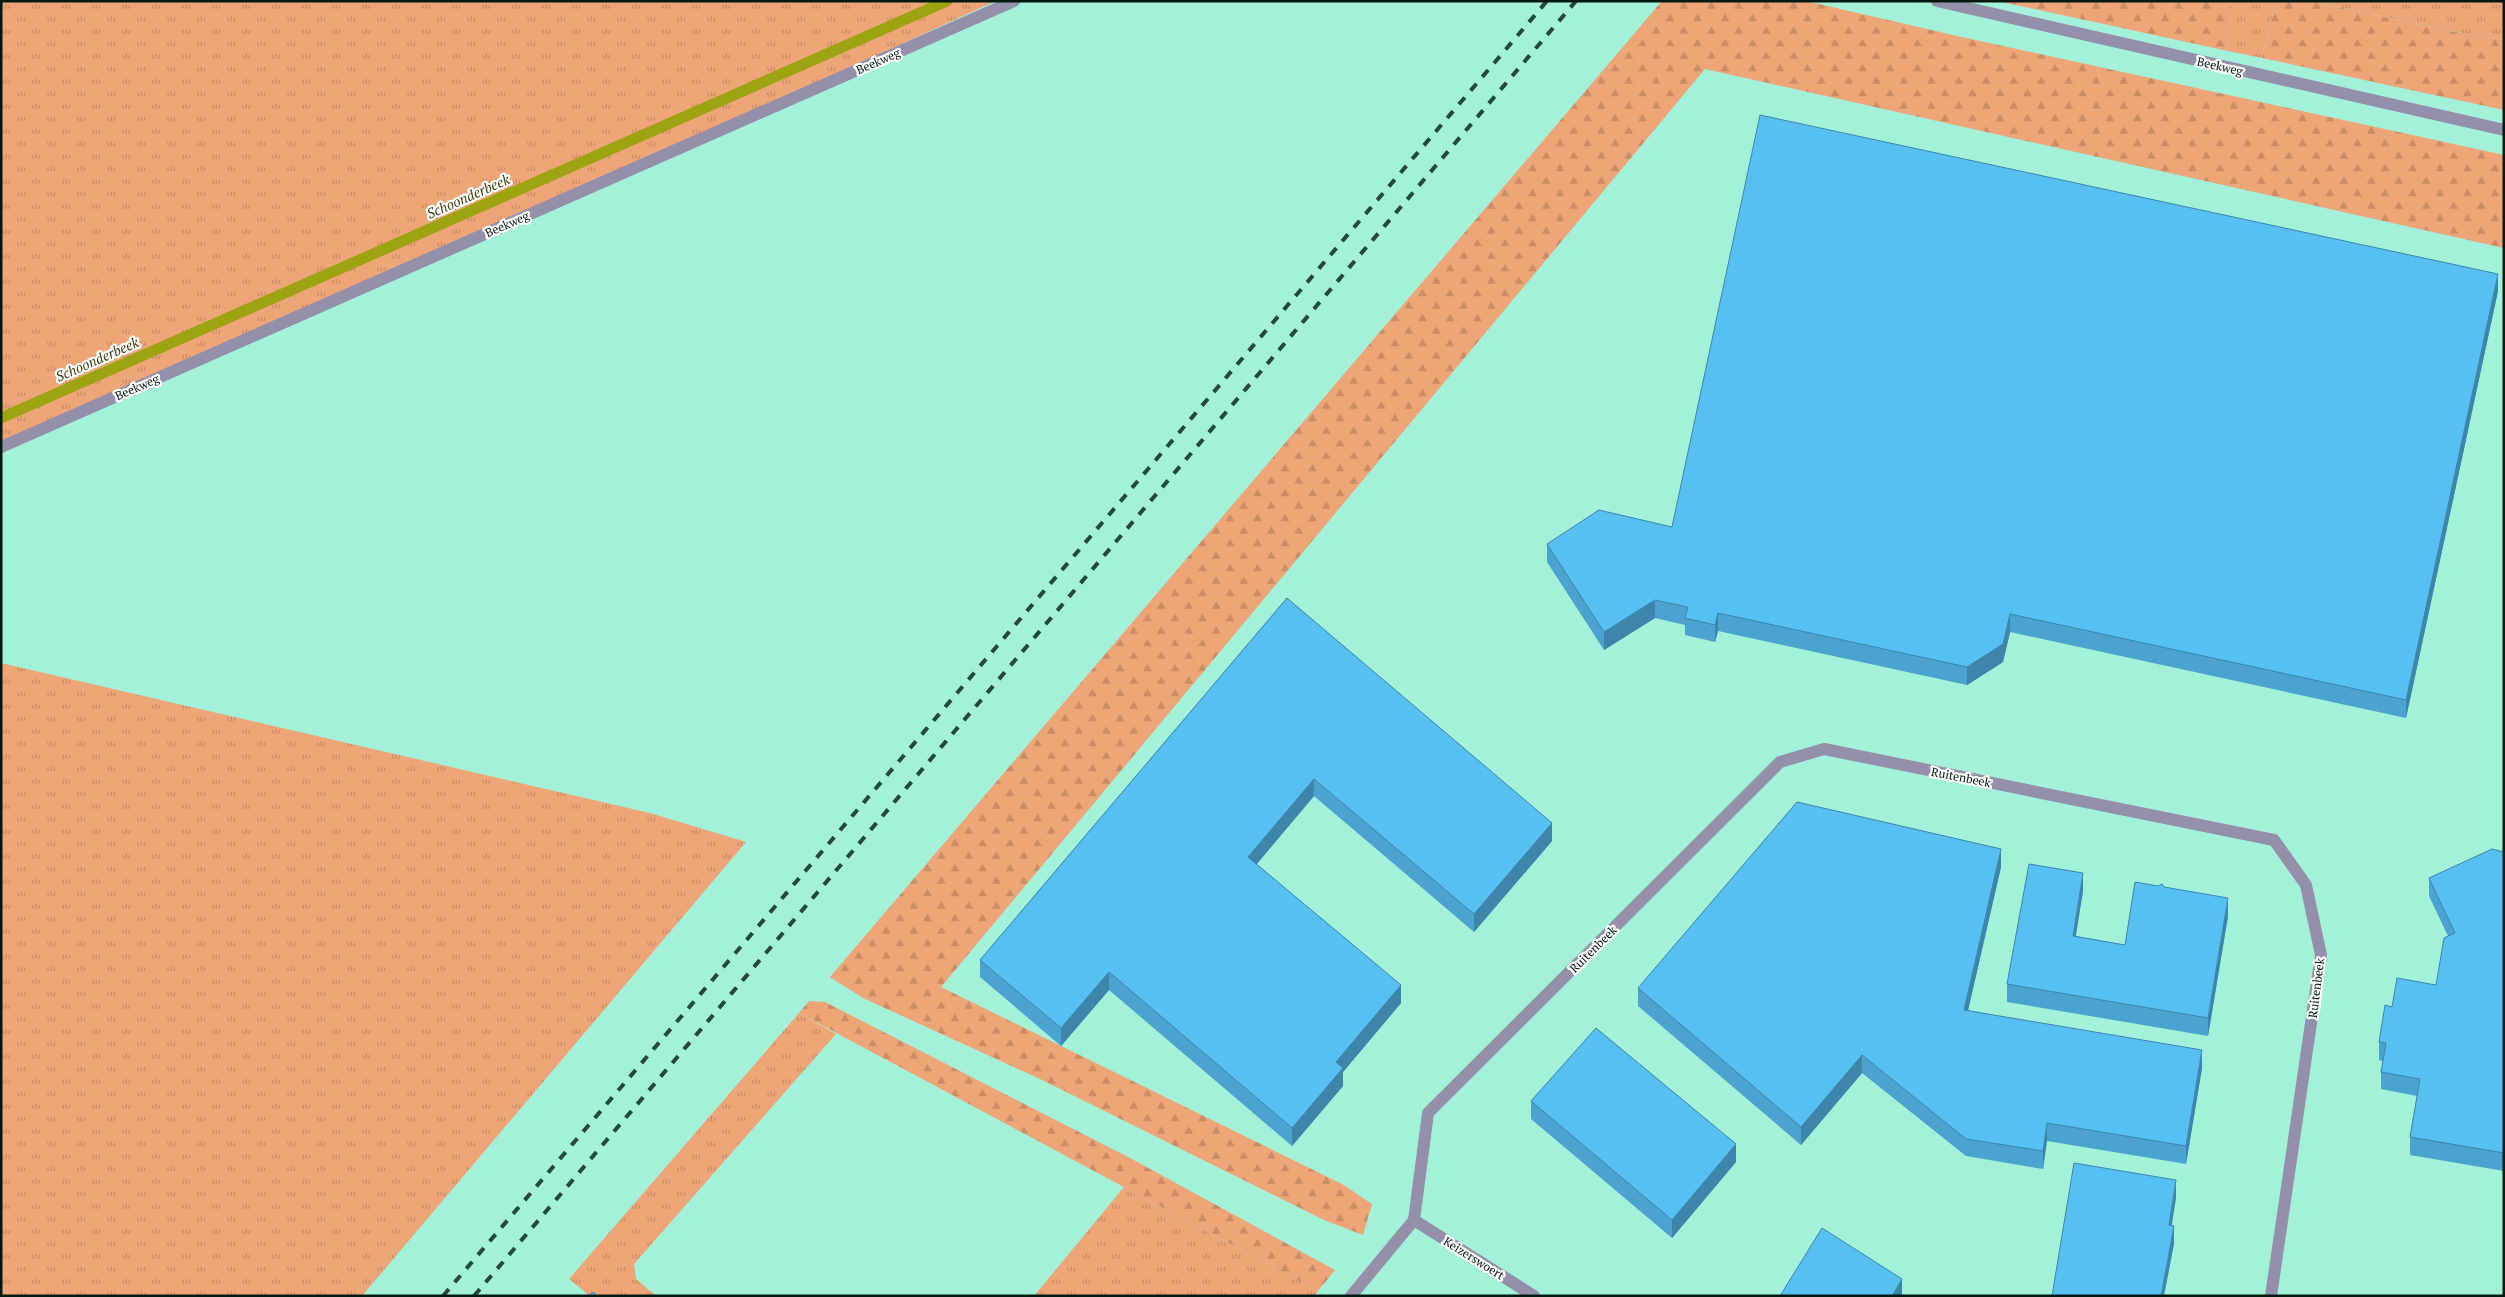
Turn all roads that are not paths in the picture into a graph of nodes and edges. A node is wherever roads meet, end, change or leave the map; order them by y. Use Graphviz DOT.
graph roads {
  1 [pos="1014,1"];
  2 [pos="1937,1"];
  3 [pos="2504,130"];
  4 [pos="1,447"];
  5 [pos="1414,1220"];
  6 [pos="1351,1296"];
  7 [pos="1534,1296"];
  8 [pos="2271,1296"];
  1 -- 4 [label="street, Beekweg"];
  2 -- 3 [label="street, Beekweg"];
  5 -- 6 [label="street"];
  5 -- 7 [label="street, Keizerswoert"];
  5 -- 8 [label="street, Ruitenbeek"];
}
